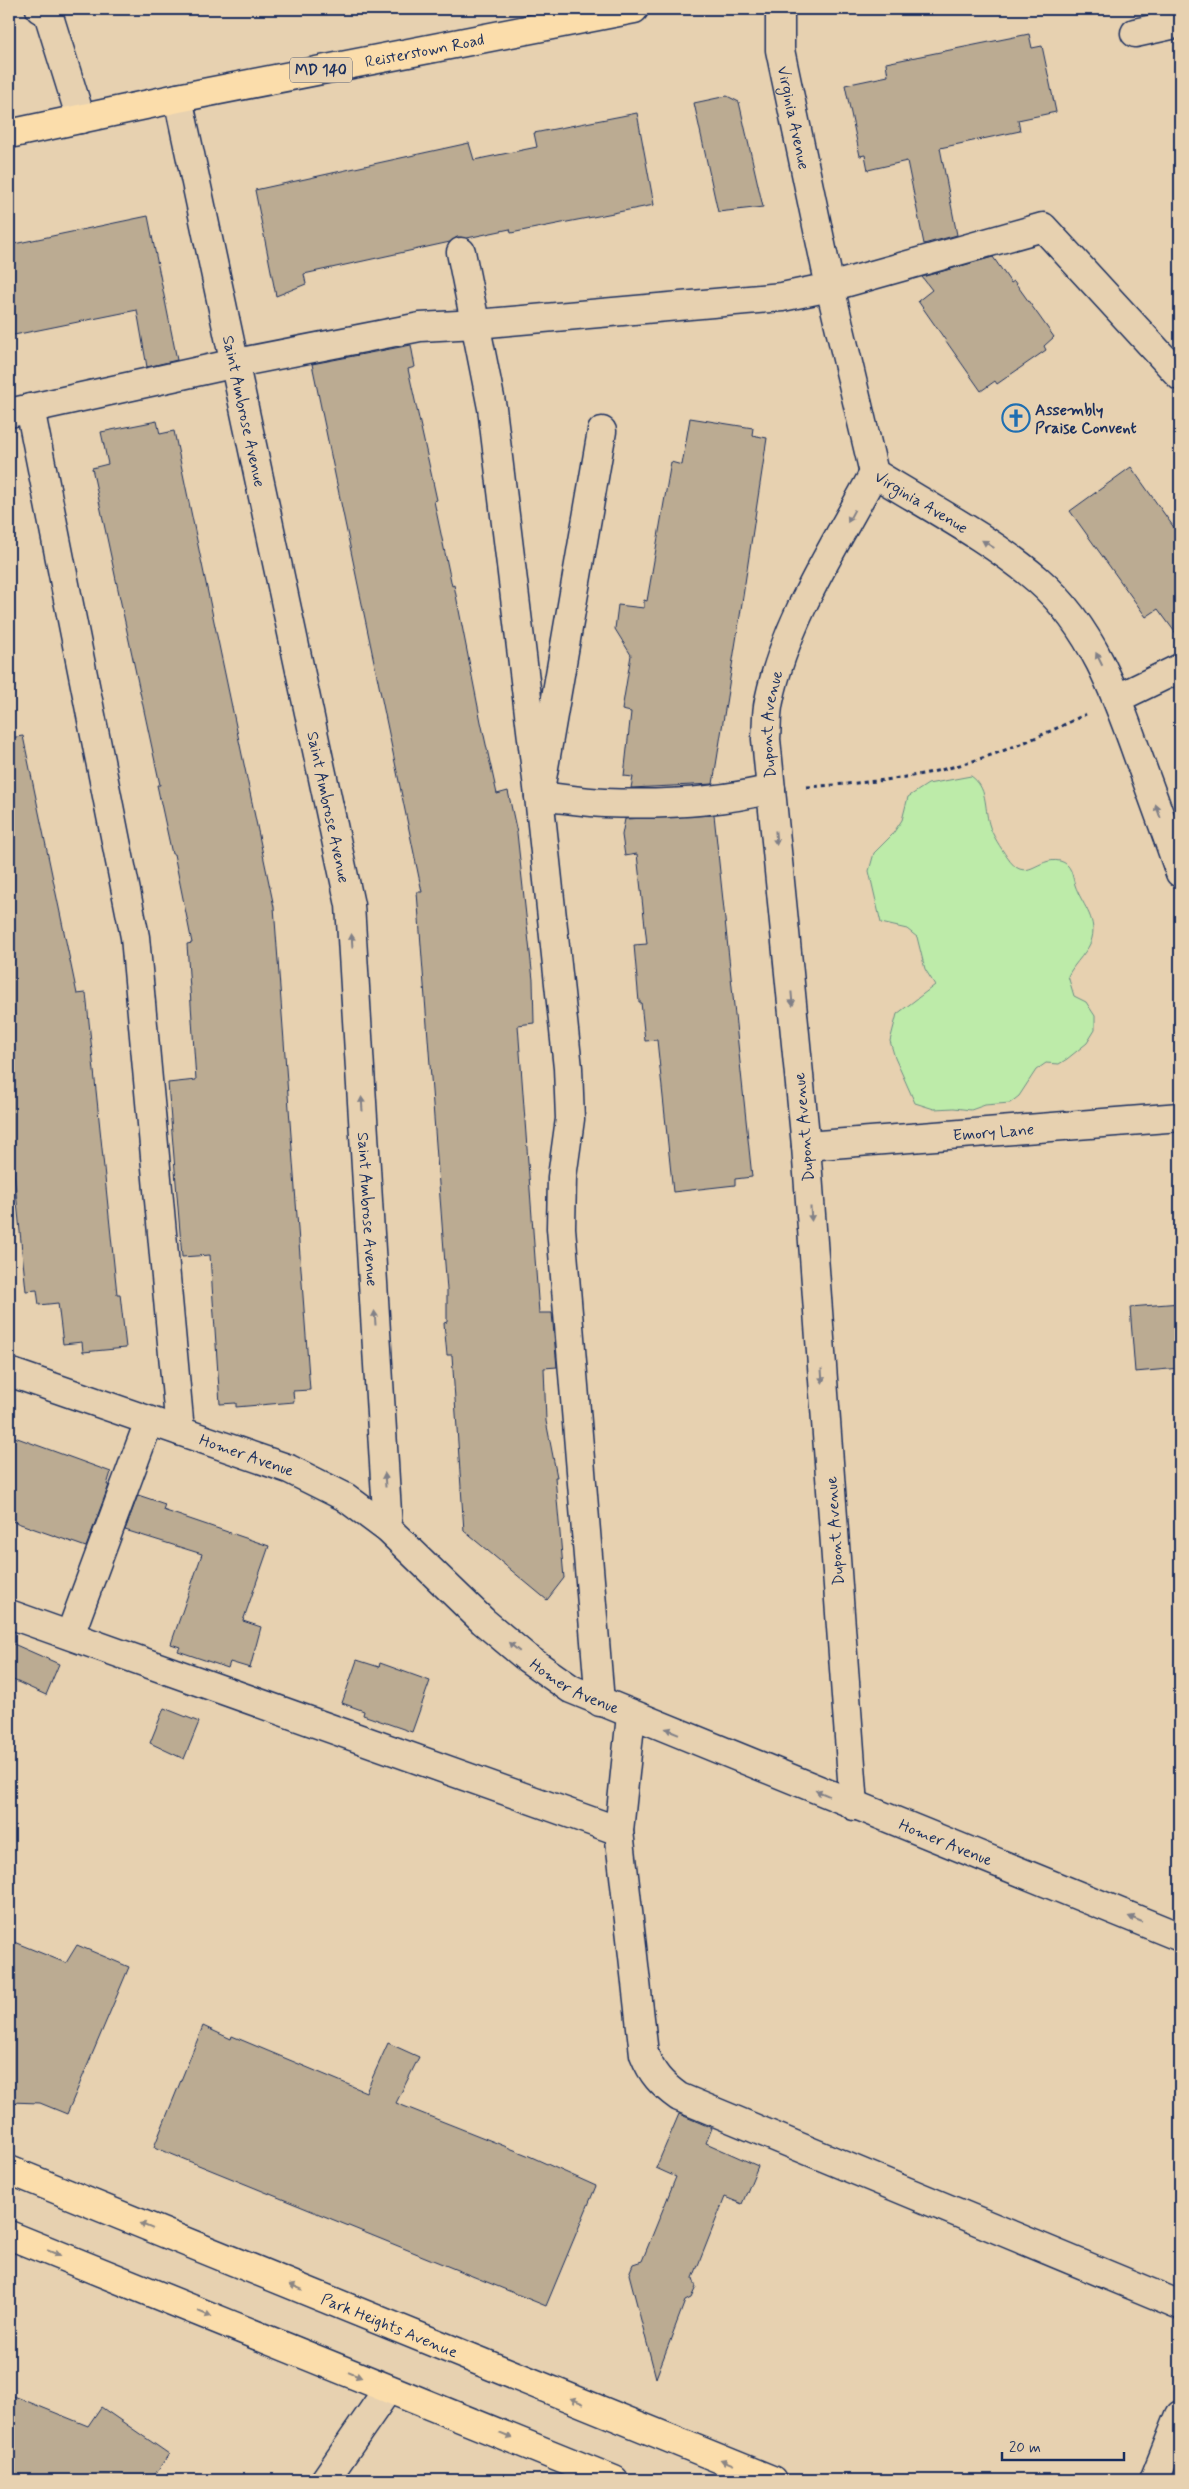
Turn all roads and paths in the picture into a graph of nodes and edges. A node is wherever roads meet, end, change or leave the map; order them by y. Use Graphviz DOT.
graph roads {
  1 [pos="634,9"];
  2 [pos="780,9"];
  3 [pos="46,10"];
  4 [pos="1180,23"];
  5 [pos="1135,33"];
  6 [pos="178,98"];
  7 [pos="81,118"];
  8 [pos="9,134"];
  9 [pos="461,252"];
  10 [pos="830,287"];
  11 [pos="477,324"];
  12 [pos="236,363"];
  13 [pos="1180,376"];
  14 [pos="20,410"];
  15 [pos="602,431"];
  16 [pos="874,473"];
  17 [pos="1180,668"];
  18 [pos="1118,698"];
  19 [pos="772,789"];
  20 [pos="538,796"];
  21 [pos="1180,873"];
  22 [pos="1180,1117"];
  23 [pos="806,1146"];
  24 [pos="9,1372"];
  25 [pos="149,1420"];
  26 [pos="180,1431"];
  27 [pos="388,1529"];
  28 [pos="9,1614"];
  29 [pos="70,1636"];
  30 [pos="600,1702"];
  31 [pos="631,1714"];
  32 [pos="854,1806"];
  33 [pos="619,1831"];
  34 [pos="1180,1937"];
  35 [pos="9,2170"];
  36 [pos="9,2235"];
  37 [pos="1180,2305"];
  38 [pos="388,2389"];
  39 [pos="1180,2415"];
  40 [pos="325,2480"];
  41 [pos="614,2480"];
  42 [pos="772,2480"];
  43 [pos="1154,2480"];
  1 -- 6 [label="main road, Reisterstown Road / MD 140"];
  2 -- 10 [label="street, Virginia Avenue"];
  3 -- 7 [label="street"];
  4 -- 5 [label="street"];
  6 -- 7 [label="main road, Reisterstown Road / MD 140"];
  6 -- 12 [label="street, Saint Ambrose Avenue"];
  7 -- 8 [label="main road, Reisterstown Road / MD 140"];
  9 -- 11 [label="street"];
  10 -- 11 [label="street"];
  10 -- 13 [label="street"];
  10 -- 16 [label="street, Virginia Avenue"];
  11 -- 12 [label="street"];
  11 -- 20 [label="street"];
  12 -- 14 [label="street"];
  27 -- 12 [label="street, Saint Ambrose Avenue, one-way"];
  14 -- 26 [label="street"];
  15 -- 20 [label="street"];
  18 -- 16 [label="street, Virginia Avenue, one-way"];
  16 -- 19 [label="street, Dupont Avenue, one-way"];
  17 -- 18 [label="street"];
  18 -- 19 [label="path"];
  21 -- 18 [label="street, Virginia Avenue, one-way"];
  19 -- 20 [label="street"];
  19 -- 23 [label="street, Dupont Avenue, one-way"];
  20 -- 30 [label="street"];
  22 -- 23 [label="street, Emory Lane"];
  23 -- 32 [label="street, Dupont Avenue, one-way"];
  24 -- 25 [label="street, Homer Avenue"];
  25 -- 26 [label="street, Homer Avenue"];
  25 -- 29 [label="street"];
  26 -- 27 [label="street, Homer Avenue"];
  30 -- 27 [label="street, Homer Avenue, one-way"];
  28 -- 29 [label="street"];
  29 -- 33 [label="street"];
  30 -- 31 [label="street, Homer Avenue"];
  32 -- 31 [label="street, Homer Avenue, one-way"];
  31 -- 33 [label="street"];
  34 -- 32 [label="street, Homer Avenue, one-way"];
  33 -- 37 [label="street"];
  42 -- 35 [label="main road, Park Heights Avenue, one-way"];
  36 -- 38 [label="main road, one-way"];
  38 -- 40 [label="street"];
  38 -- 41 [label="main road, one-way"];
  39 -- 43 [label="street"];
}
